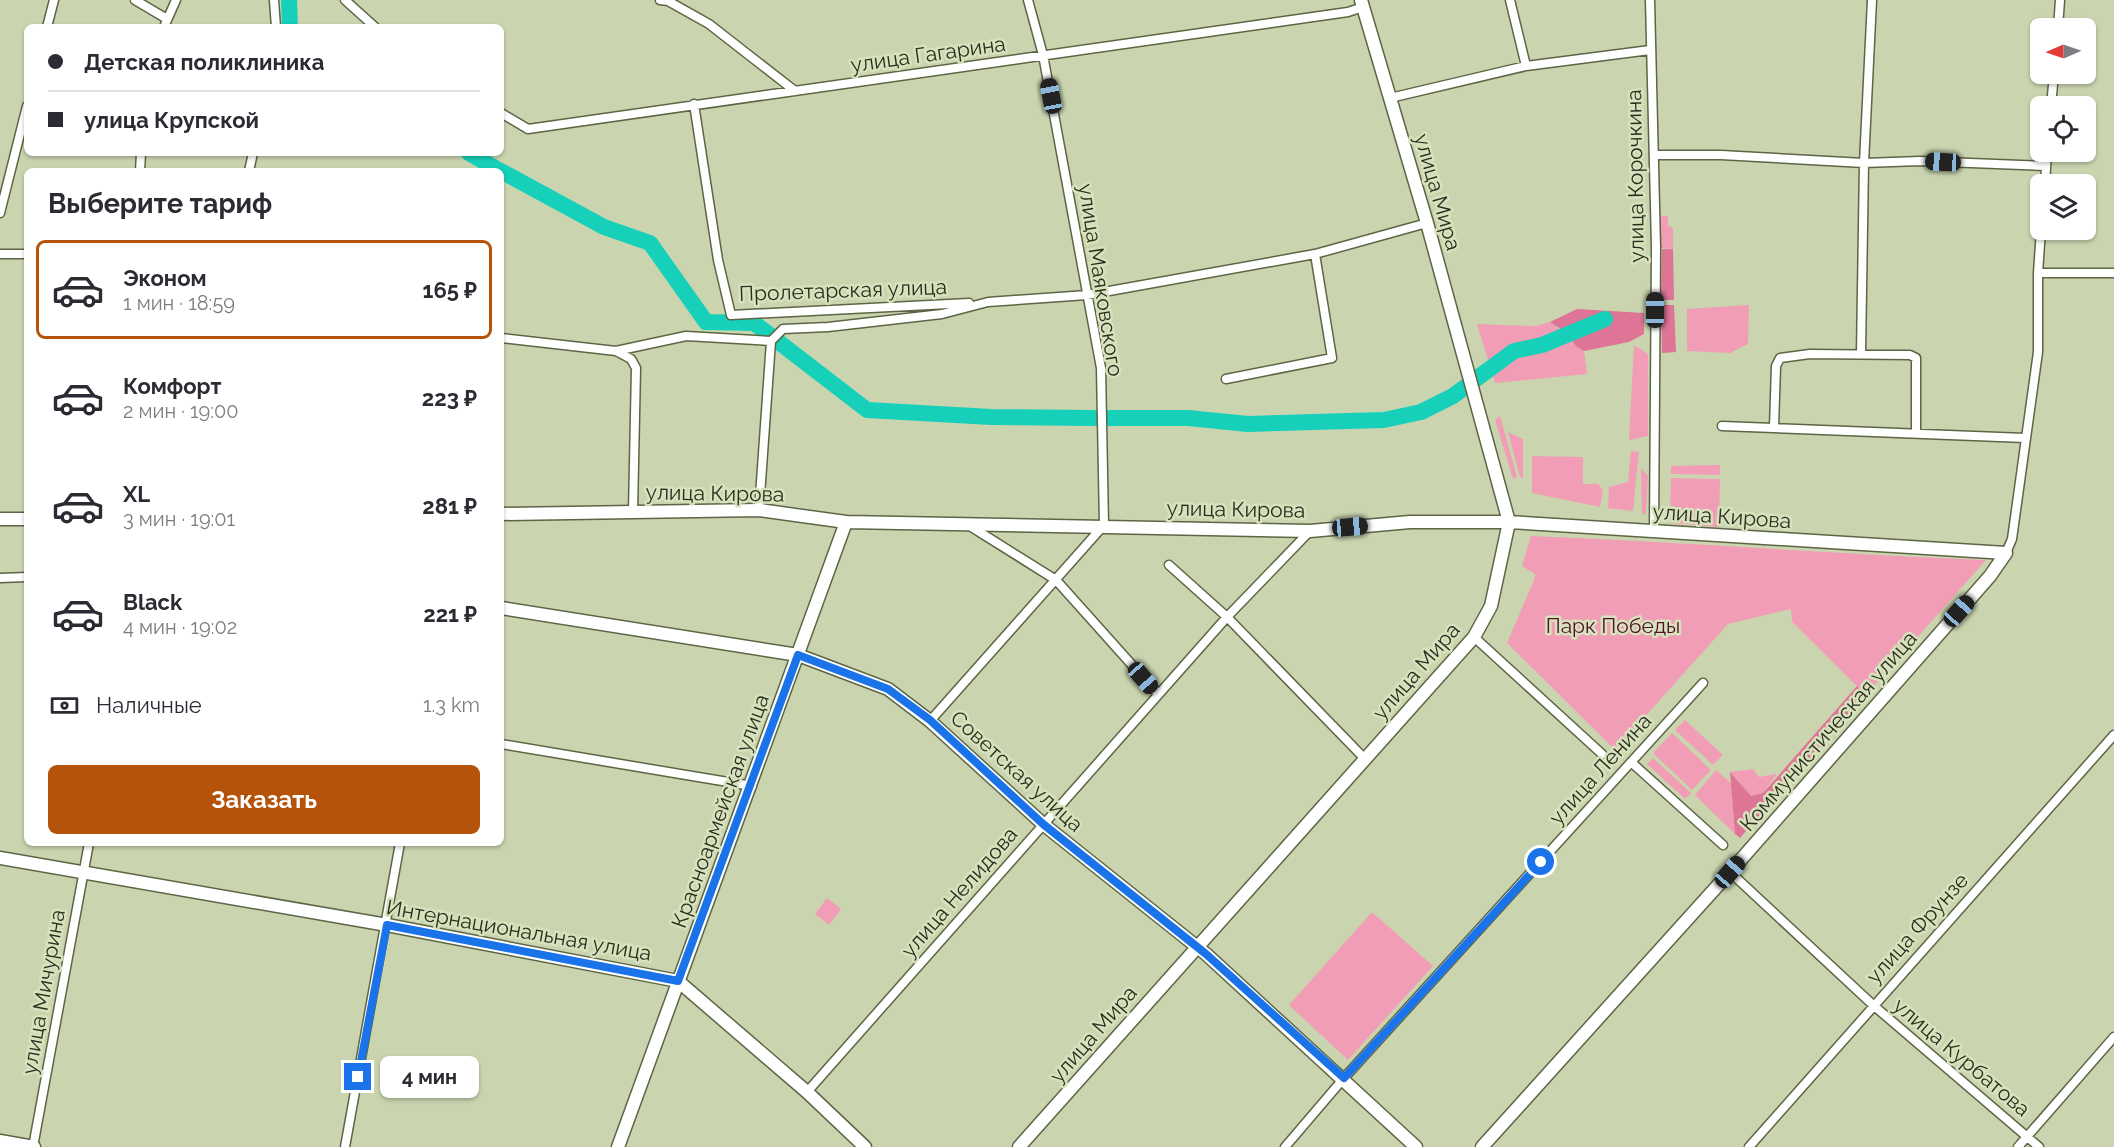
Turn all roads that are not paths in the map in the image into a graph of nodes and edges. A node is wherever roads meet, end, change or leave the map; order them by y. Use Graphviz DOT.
graph roads {
  1 [pos="54,0"];
  2 [pos="135,0"];
  3 [pos="176,0"];
  4 [pos="274,0"];
  5 [pos="345,0"];
  6 [pos="660,0"];
  7 [pos="1028,0"];
  8 [pos="1510,0"];
  9 [pos="1650,0"];
  10 [pos="1872,0"];
  11 [pos="2060,0"];
  12 [pos="1362,4"];
  13 [pos="2059,18"];
  14 [pos="166,23"];
  15 [pos="48,24"];
  16 [pos="276,24"];
  17 [pos="372,24"];
  18 [pos="1650,50"];
  19 [pos="1043,55"];
  20 [pos="1526,66"];
  21 [pos="795,91"];
  22 [pos="1390,98"];
  23 [pos="694,104"];
  24 [pos="504,115"];
  25 [pos="24,118"];
  26 [pos="1654,155"];
  27 [pos="2046,162"];
  28 [pos="1864,163"];
  29 [pos="2046,166"];
  30 [pos="2046,174"];
  31 [pos="0,213"];
  32 [pos="1427,223"];
  33 [pos="2040,240"];
  34 [pos="0,254"];
  35 [pos="24,254"];
  36 [pos="1315,254"];
  37 [pos="2038,273"];
  38 [pos="2114,273"];
  39 [pos="1087,295"];
  40 [pos="988,302"];
  41 [pos="504,338"];
  42 [pos="771,341"];
  43 [pos="616,351"];
  44 [pos="1861,353"];
  45 [pos="1226,379"];
  46 [pos="1722,426"];
  47 [pos="1774,427"];
  48 [pos="1916,433"];
  49 [pos="2025,438"];
  50 [pos="759,510"];
  51 [pos="633,511"];
  52 [pos="504,514"];
  53 [pos="0,519"];
  54 [pos="24,519"];
  55 [pos="846,522"];
  56 [pos="1509,522"];
  57 [pos="969,525"];
  58 [pos="1104,525"];
  59 [pos="1310,531"];
  60 [pos="1654,531"];
  61 [pos="2006,553"];
  62 [pos="1169,565"];
  63 [pos="24,577"];
  64 [pos="0,578"];
  65 [pos="1056,580"];
  66 [pos="504,608"];
  67 [pos="1227,617"];
  68 [pos="1474,637"];
  69 [pos="798,655"];
  70 [pos="1703,683"];
  71 [pos="1158,694"];
  72 [pos="930,720"];
  73 [pos="2114,735"];
  74 [pos="504,745"];
  75 [pos="1602,754"];
  76 [pos="1365,759"];
  77 [pos="1631,762"];
  78 [pos="752,786"];
  79 [pos="1043,824"];
  80 [pos="1723,845"];
  81 [pos="88,846"];
  82 [pos="400,846"];
  83 [pos="0,858"];
  84 [pos="82,872"];
  85 [pos="1730,872"];
  86 [pos="387,925"];
  87 [pos="1195,947"];
  88 [pos="678,981"];
  89 [pos="1873,1005"];
  90 [pos="2114,1037"];
  91 [pos="1344,1078"];
  92 [pos="807,1092"];
  93 [pos="2027,1136"];
  94 [pos="0,1141"];
  95 [pos="33,1147"];
  96 [pos="345,1147"];
  97 [pos="618,1147"];
  98 [pos="865,1147"];
  99 [pos="1019,1147"];
  100 [pos="1285,1147"];
  101 [pos="1416,1147"];
  102 [pos="1482,1147"];
  103 [pos="1749,1147"];
  104 [pos="2018,1147"];
  105 [pos="2039,1147"];
  1 -- 15 [label="street"];
  2 -- 14 [label="street"];
  3 -- 14 [label="street"];
  4 -- 16 [label="street"];
  5 -- 17 [label="street"];
  6 -- 21 [label="street"];
  7 -- 19 [label="street, улица Маяковского"];
  8 -- 20 [label="street"];
  9 -- 18 [label="street, улица Корочкина"];
  10 -- 28 [label="street"];
  11 -- 13 [label="street"];
  12 -- 19 [label="street, улица Гагарина"];
  12 -- 22 [label="street, улица Мира"];
  18 -- 20 [label="street"];
  18 -- 26 [label="street, улица Корочкина"];
  19 -- 21 [label="street, улица Гагарина"];
  19 -- 39 [label="street, улица Маяковского"];
  20 -- 22 [label="street"];
  21 -- 23 [label="street, улица Гагарина"];
  22 -- 32 [label="street, улица Мира"];
  23 -- 24 [label="street, улица Гагарина"];
  23 -- 40 [label="street, Пролетарская улица"];
  25 -- 31 [label="street"];
  26 -- 28 [label="street"];
  26 -- 60 [label="street, улица Корочкина"];
  27 -- 29 [label="street"];
  28 -- 29 [label="street"];
  28 -- 44 [label="street"];
  29 -- 30 [label="street"];
  32 -- 36 [label="street, Пролетарская улица"];
  32 -- 56 [label="street, улица Мира"];
  33 -- 37 [label="street, Коммунистическая улица"];
  34 -- 35 [label="street"];
  36 -- 39 [label="street, Пролетарская улица"];
  36 -- 45 [label="street"];
  37 -- 38 [label="street"];
  37 -- 49 [label="street, Коммунистическая улица"];
  39 -- 40 [label="street, Пролетарская улица"];
  39 -- 58 [label="street, улица Маяковского"];
  40 -- 42 [label="street, Пролетарская улица"];
  41 -- 43 [label="street"];
  42 -- 43 [label="street"];
  42 -- 50 [label="street"];
  43 -- 51 [label="street"];
  44 -- 47 [label="street"];
  44 -- 48 [label="street"];
  46 -- 47 [label="street"];
  47 -- 48 [label="street"];
  48 -- 49 [label="street"];
  49 -- 61 [label="street, Коммунистическая улица"];
  50 -- 51 [label="street, улица Кирова"];
  50 -- 55 [label="street, улица Кирова"];
  51 -- 52 [label="street, улица Кирова"];
  53 -- 54 [label="street"];
  55 -- 57 [label="street, улица Кирова"];
  55 -- 69 [label="street, Красноармейская улица"];
  56 -- 59 [label="street, улица Кирова"];
  56 -- 60 [label="street, улица Кирова"];
  56 -- 68 [label="street, улица Мира"];
  57 -- 58 [label="street, улица Кирова"];
  57 -- 65 [label="street"];
  58 -- 59 [label="street, улица Кирова"];
  58 -- 65 [label="street"];
  59 -- 67 [label="street, улица Нелидова"];
  60 -- 61 [label="street, улица Кирова"];
  61 -- 85 [label="street, Коммунистическая улица"];
  62 -- 67 [label="street"];
  63 -- 64 [label="street"];
  65 -- 71 [label="street"];
  65 -- 72 [label="street"];
  66 -- 69 [label="street, Советская улица"];
  67 -- 71 [label="street, улица Нелидова"];
  67 -- 76 [label="street"];
  68 -- 75 [label="street"];
  68 -- 76 [label="street, улица Мира"];
  69 -- 72 [label="street, Советская улица"];
  69 -- 78 [label="street, Красноармейская улица"];
  70 -- 77 [label="street, улица Ленина"];
  71 -- 79 [label="street, улица Нелидова"];
  72 -- 79 [label="street, Советская улица"];
  73 -- 89 [label="street, улица Фрунзе"];
  74 -- 78 [label="street"];
  76 -- 87 [label="street, улица Мира"];
  77 -- 80 [label="street"];
  77 -- 91 [label="street, улица Ленина"];
  78 -- 88 [label="street, Красноармейская улица"];
  79 -- 87 [label="street, Советская улица"];
  79 -- 92 [label="street, улица Нелидова"];
  81 -- 84 [label="street, улица Мичурина"];
  82 -- 86 [label="street"];
  83 -- 84 [label="street, Интернациональная улица"];
  84 -- 86 [label="street, Интернациональная улица"];
  84 -- 95 [label="street, улица Мичурина"];
  85 -- 89 [label="street, улица Курбатова"];
  85 -- 102 [label="street, Коммунистическая улица"];
  86 -- 88 [label="street, Интернациональная улица"];
  86 -- 96 [label="street"];
  87 -- 91 [label="street, Советская улица"];
  87 -- 99 [label="street, улица Мира"];
  88 -- 92 [label="street, Интернациональная улица"];
  88 -- 97 [label="street, Красноармейская улица"];
  89 -- 93 [label="street, улица Курбатова"];
  89 -- 103 [label="street, улица Фрунзе"];
  90 -- 93 [label="street"];
  91 -- 100 [label="street, улица Ленина"];
  91 -- 101 [label="street, Советская улица"];
  92 -- 98 [label="street, Интернациональная улица"];
  93 -- 104 [label="street"];
  93 -- 105 [label="street, улица Курбатова"];
  94 -- 95 [label="street"];
}
